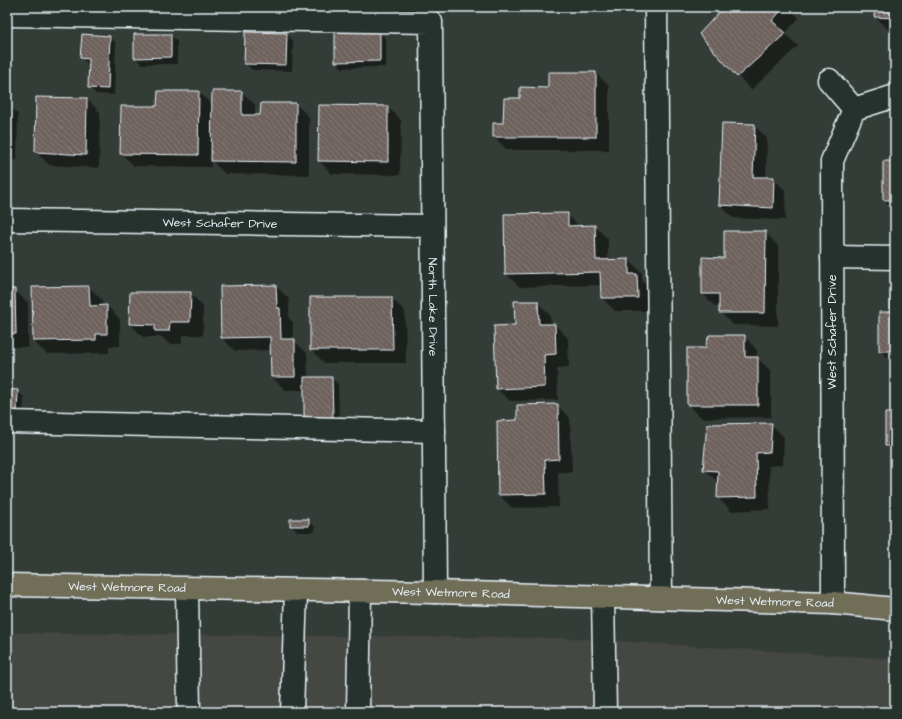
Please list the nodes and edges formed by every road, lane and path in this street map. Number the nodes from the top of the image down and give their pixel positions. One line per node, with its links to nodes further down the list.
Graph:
1 (656, 7): 18 (street)
2 (7, 15): 7 (street, North Lake Drive)
3 (829, 80): 5 (street)
4 (895, 96): 5 (street)
5 (854, 109): 8 (street, West Schafer Drive)
6 (7, 220): 7 (street, West Schafer Drive)
7 (432, 226): 11 (street, North Lake Drive)
8 (832, 257): 9 (street); 19 (street, West Schafer Drive)
9 (895, 258)
10 (7, 422): 11 (street)
11 (434, 431): 16 (street, North Lake Drive)
12 (7, 585): 13 (main road, West Wetmore Road)
13 (187, 589): 14 (main road, West Wetmore Road); 21 (street)
14 (296, 591): 15 (main road, West Wetmore Road); 22 (street)
15 (360, 591): 16 (main road, West Wetmore Road); 23 (street)
16 (435, 592): 17 (main road, West Wetmore Road)
17 (603, 597): 18 (main road, West Wetmore Road); 24 (street)
18 (661, 598): 19 (main road, West Wetmore Road)
19 (833, 603): 20 (main road, West Wetmore Road)
20 (895, 609)
21 (189, 712)
22 (292, 712)
23 (358, 712)
24 (605, 712)

